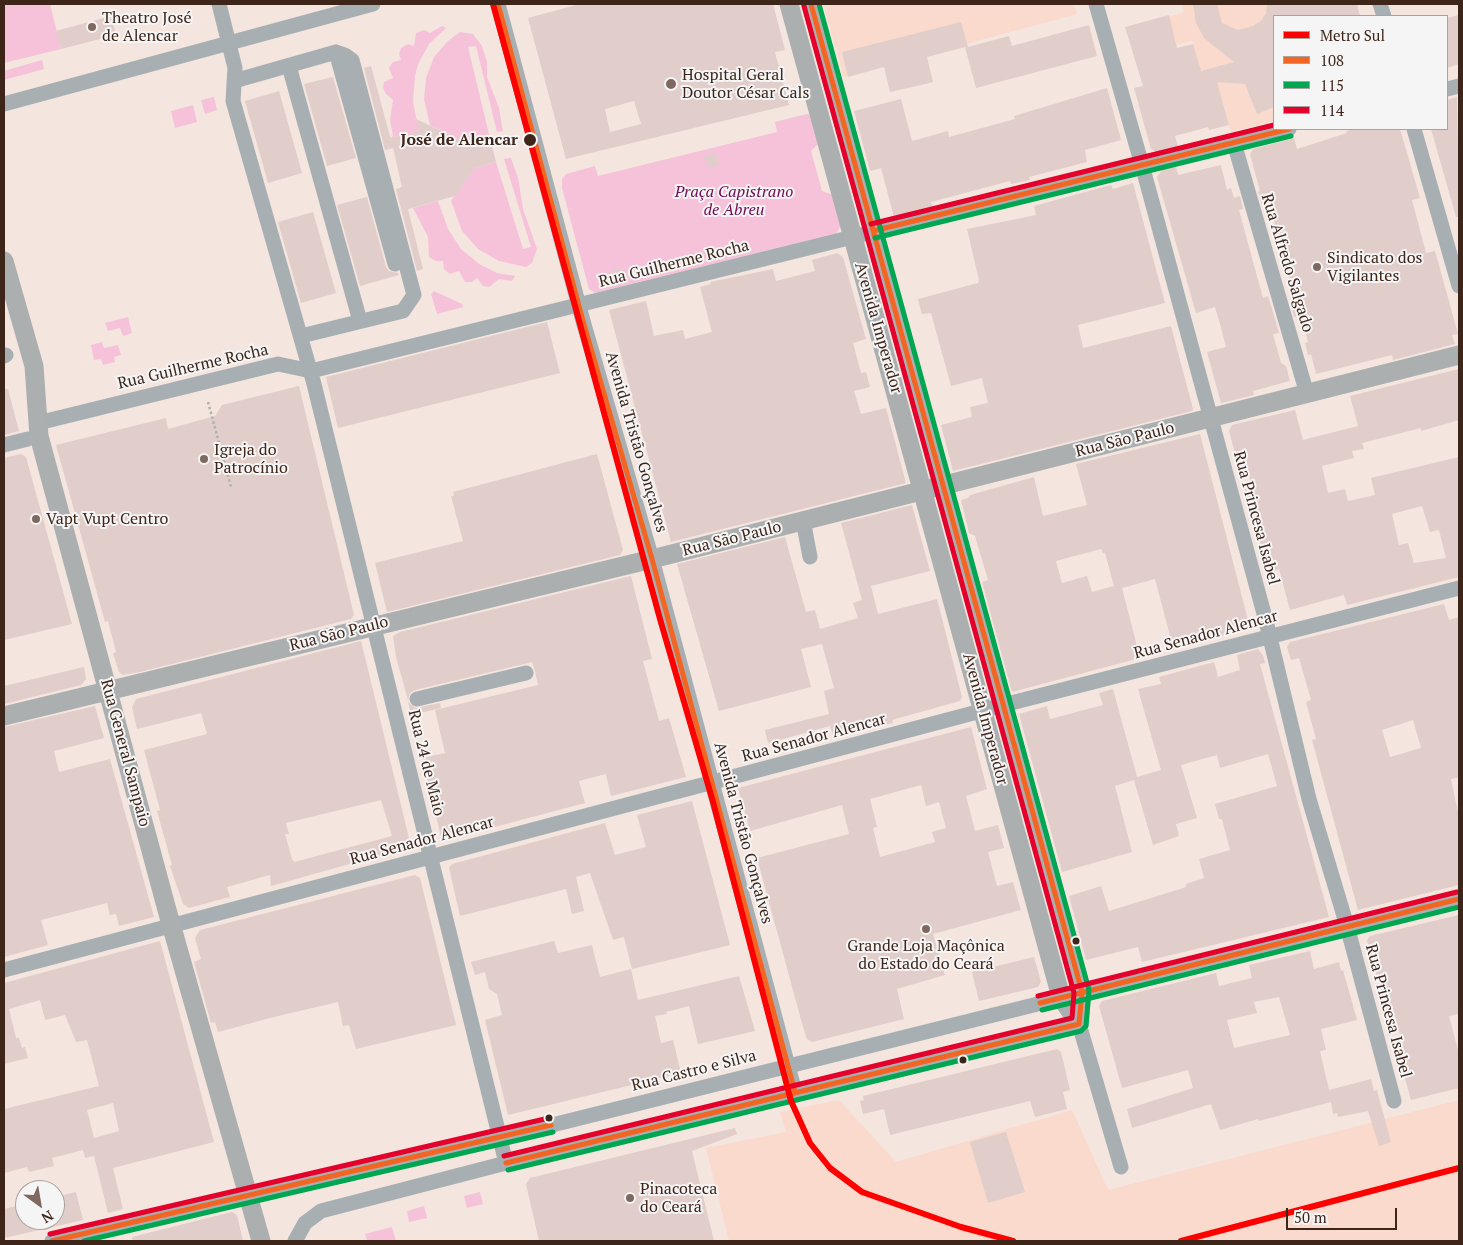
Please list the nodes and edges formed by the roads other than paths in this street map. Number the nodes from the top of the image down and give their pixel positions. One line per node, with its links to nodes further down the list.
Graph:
1 (219, 4): 7 (street)
2 (373, 4): 7 (street)
3 (498, 4): 19 (street, Avenida Tristão Gonçalves)
4 (789, 4): 16 (main road, Avenida Imperador)
5 (811, 4): 15 (main road, Avenida Imperador)
6 (1096, 4): 14 (street, Rua Princesa Isabel)
7 (229, 43): 9 (street, Rua 24 de Maio); 10 (street)
8 (284, 67): 9 (street); 20 (street); 20 (street)
9 (234, 81): 21 (street, Rua 24 de Maio)
10 (4, 104)
11 (1285, 130): 13 (street, Rua Guilherme Rocha)
12 (1414, 130): 18 (street)
13 (1234, 142): 14 (street, Rua Guilherme Rocha); 24 (street, Rua Alfredo Salgado)
14 (1142, 165): 15 (street, Rua Guilherme Rocha); 25 (street, Rua Princesa Isabel)
15 (873, 231): 16 (street, Rua Guilherme Rocha); 28 (main road, Avenida Imperador)
16 (853, 236): 19 (street, Rua Guilherme Rocha); 29 (main road, Avenida Imperador)
17 (4, 261): 26 (main road, Rua General Sampaio)
18 (1459, 286)
19 (578, 306): 23 (street, Rua Guilherme Rocha); 32 (street, Avenida Tristão Gonçalves)
20 (356, 322): 21 (street)
21 (301, 336): 23 (street, Rua 24 de Maio)
22 (1459, 355): 24 (main road, Rua São Paulo)
23 (311, 371): 26 (street, Rua Guilherme Rocha); 34 (street, Rua 24 de Maio)
24 (1307, 394): 25 (main road, Rua São Paulo)
25 (1211, 418): 28 (main road, Rua São Paulo); 35 (street, Rua Princesa Isabel)
26 (33, 431): 27 (street, Rua Guilherme Rocha); 37 (main road, Rua General Sampaio)
27 (4, 445)
28 (942, 486): 29 (main road, Rua São Paulo); 39 (main road, Avenida Imperador)
29 (924, 491): 30 (main road, Rua São Paulo); 40 (main road, Avenida Imperador)
30 (803, 520): 31 (street); 32 (main road, Rua São Paulo)
31 (810, 557)
32 (652, 559): 34 (main road, Rua São Paulo); 42 (street, Avenida Tristão Gonçalves)
33 (1459, 588): 35 (street, Rua Senador Alencar)
34 (374, 626): 37 (main road, Rua São Paulo); 38 (street, Rua 24 de Maio)
35 (1270, 636): 39 (street, Rua Senador Alencar); 46 (street, Rua Princesa Isabel)
36 (526, 673): 38 (street)
37 (108, 691): 41 (main road, Rua São Paulo); 45 (main road, Rua General Sampaio)
38 (406, 701): 43 (street, Rua 24 de Maio)
39 (1002, 706): 40 (street, Rua Senador Alencar); 48 (main road, Avenida Imperador)
40 (983, 711): 42 (street, Rua Senador Alencar); 49 (main road, Avenida Imperador)
41 (4, 716)
42 (712, 783): 43 (street, Rua Senador Alencar); 51 (street, Avenida Tristão Gonçalves)
43 (431, 857): 45 (street, Rua Senador Alencar); 54 (street, Rua 24 de Maio)
44 (1459, 900): 46 (street, Rua Castro e Silva)
45 (171, 925): 47 (street, Rua Senador Alencar); 57 (main road, Rua General Sampaio)
46 (1347, 926): 48 (street, Rua Castro e Silva); 53 (street, Rua Princesa Isabel)
47 (4, 970)
48 (1082, 992): 49 (street, Rua Castro e Silva); 50 (main road, Avenida Imperador)
49 (1061, 998): 50 (main road, Avenida Imperador); 51 (street, Rua Castro e Silva)
50 (1080, 1024): 52 (street); 56 (street, Avenida Imperador)
51 (788, 1065): 52 (street, Avenida Tristão Gonçalves); 54 (street, Rua Castro e Silva)
52 (795, 1092): 55 (street)
53 (1394, 1101)
54 (500, 1138): 55 (street, Rua 24 de Maio); 57 (street, Rua Castro e Silva)
55 (506, 1163): 60 (street)
56 (1121, 1167)
57 (248, 1194): 58 (street, Rua Castro e Silva); 59 (main road, Rua General Sampaio)
58 (52, 1241)
59 (261, 1241)
60 (295, 1241)

